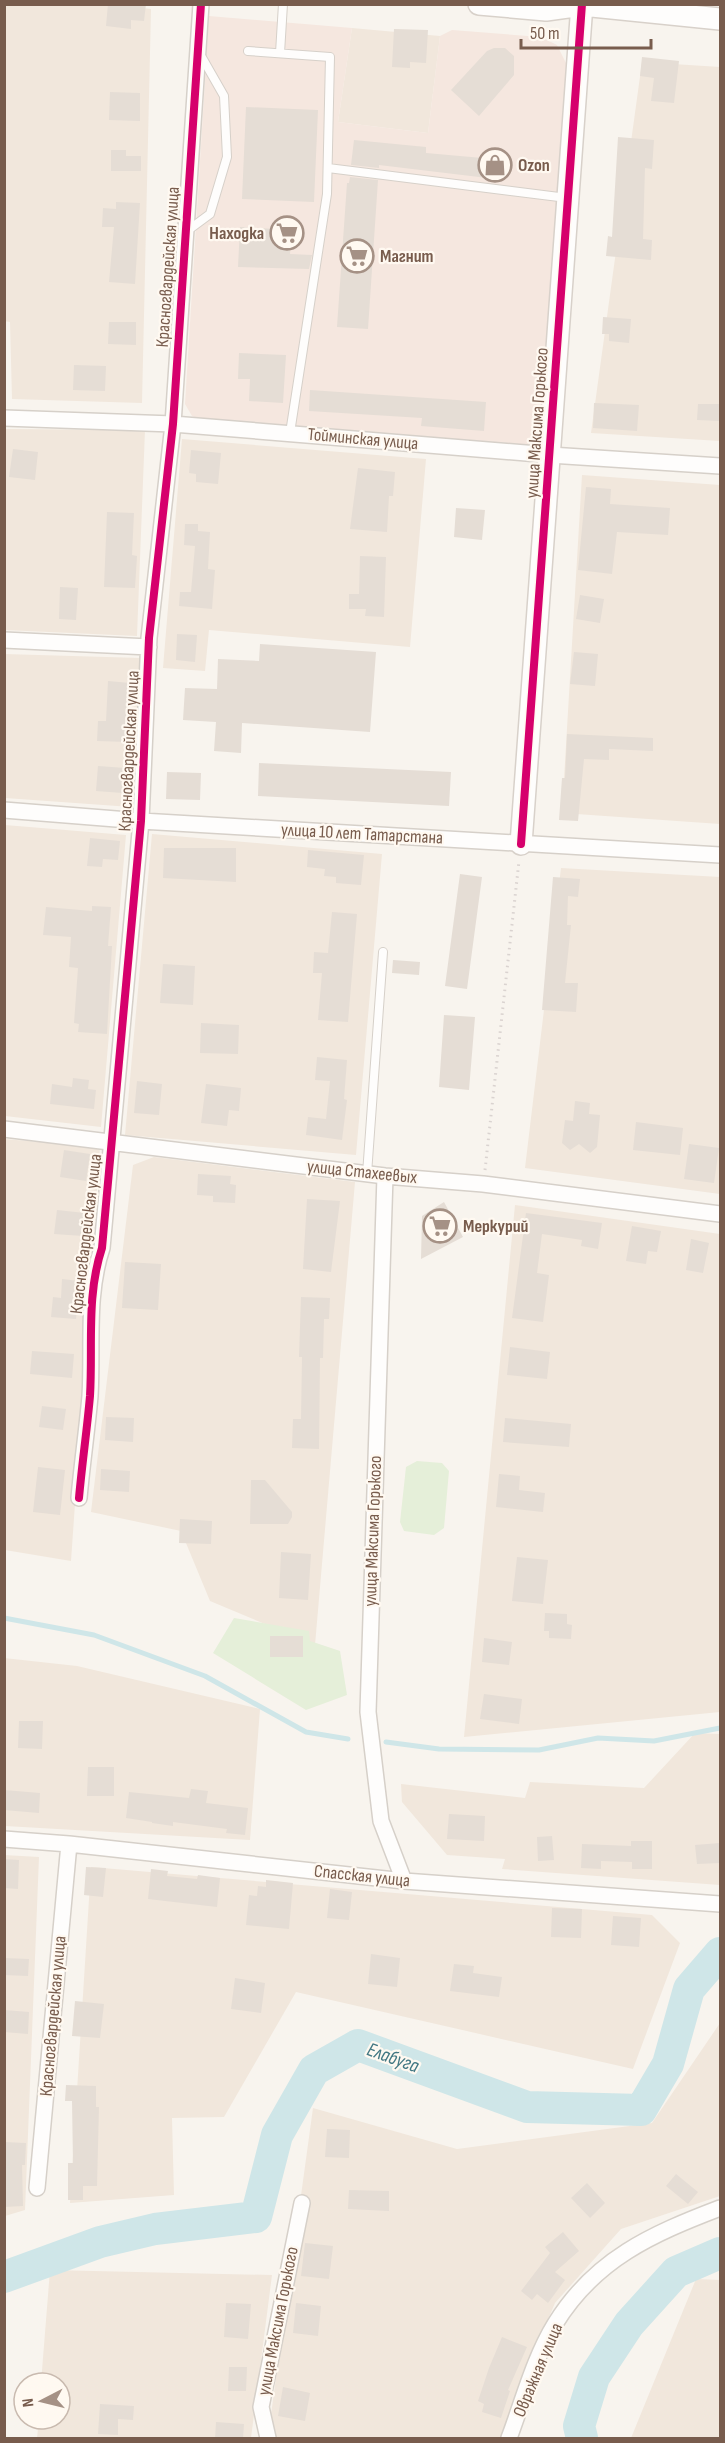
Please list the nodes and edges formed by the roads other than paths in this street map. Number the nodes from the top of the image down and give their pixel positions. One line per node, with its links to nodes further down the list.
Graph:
1 (201, 4): 6 (street, Красногвардейская улица)
2 (283, 4): 8 (lane)
3 (479, 4): 4 (street)
4 (582, 5): 5 (street); 10 (street, улица Максима Горького)
5 (720, 19)
6 (198, 51): 11 (street, Красногвардейская улица); 11 (lane)
7 (248, 51): 8 (lane)
8 (280, 53): 9 (lane)
9 (328, 168): 10 (lane); 14 (lane)
10 (568, 198): 15 (street, улица Максима Горького)
11 (186, 232): 13 (street, Красногвардейская улица)
12 (4, 418): 13 (street, Тойминская улица)
13 (173, 424): 14 (street, Тойминская улица); 18 (street, Красногвардейская улица)
14 (290, 433): 15 (street, Тойминская улица)
15 (550, 454): 16 (street, Тойминская улица); 21 (street, улица Максима Горького)
16 (720, 466)
17 (4, 639): 18 (street)
18 (149, 646): 20 (street, Красногвардейская улица)
19 (4, 810): 20 (street, улица 10 лет Татарстана)
20 (141, 821): 21 (street, улица 10 лет Татарстана); 25 (street, Красногвардейская улица)
21 (521, 844): 22 (street, улица 10 лет Татарстана)
22 (720, 855)
23 (383, 952): 26 (lane)
24 (4, 1129): 25 (street, улица Стахеевых)
25 (112, 1142): 26 (street, улица Стахеевых); 29 (street, Красногвардейская улица)
26 (367, 1174): 27 (street, улица Стахеевых)
27 (385, 1176): 28 (street, улица Стахеевых); 32 (street, улица Максима Горького)
28 (720, 1214)
29 (79, 1498)
30 (4, 1839): 31 (street, Спасская улица)
31 (69, 1844): 32 (street, Спасская улица); 34 (street, Красногвардейская улица)
32 (404, 1881): 33 (street, Спасская улица)
33 (720, 1904)
34 (37, 2188)
35 (302, 2203): 37 (street, улица Максима Горького)
36 (720, 2208): 38 (street, Овражная улица)
37 (268, 2439)
38 (509, 2439)

